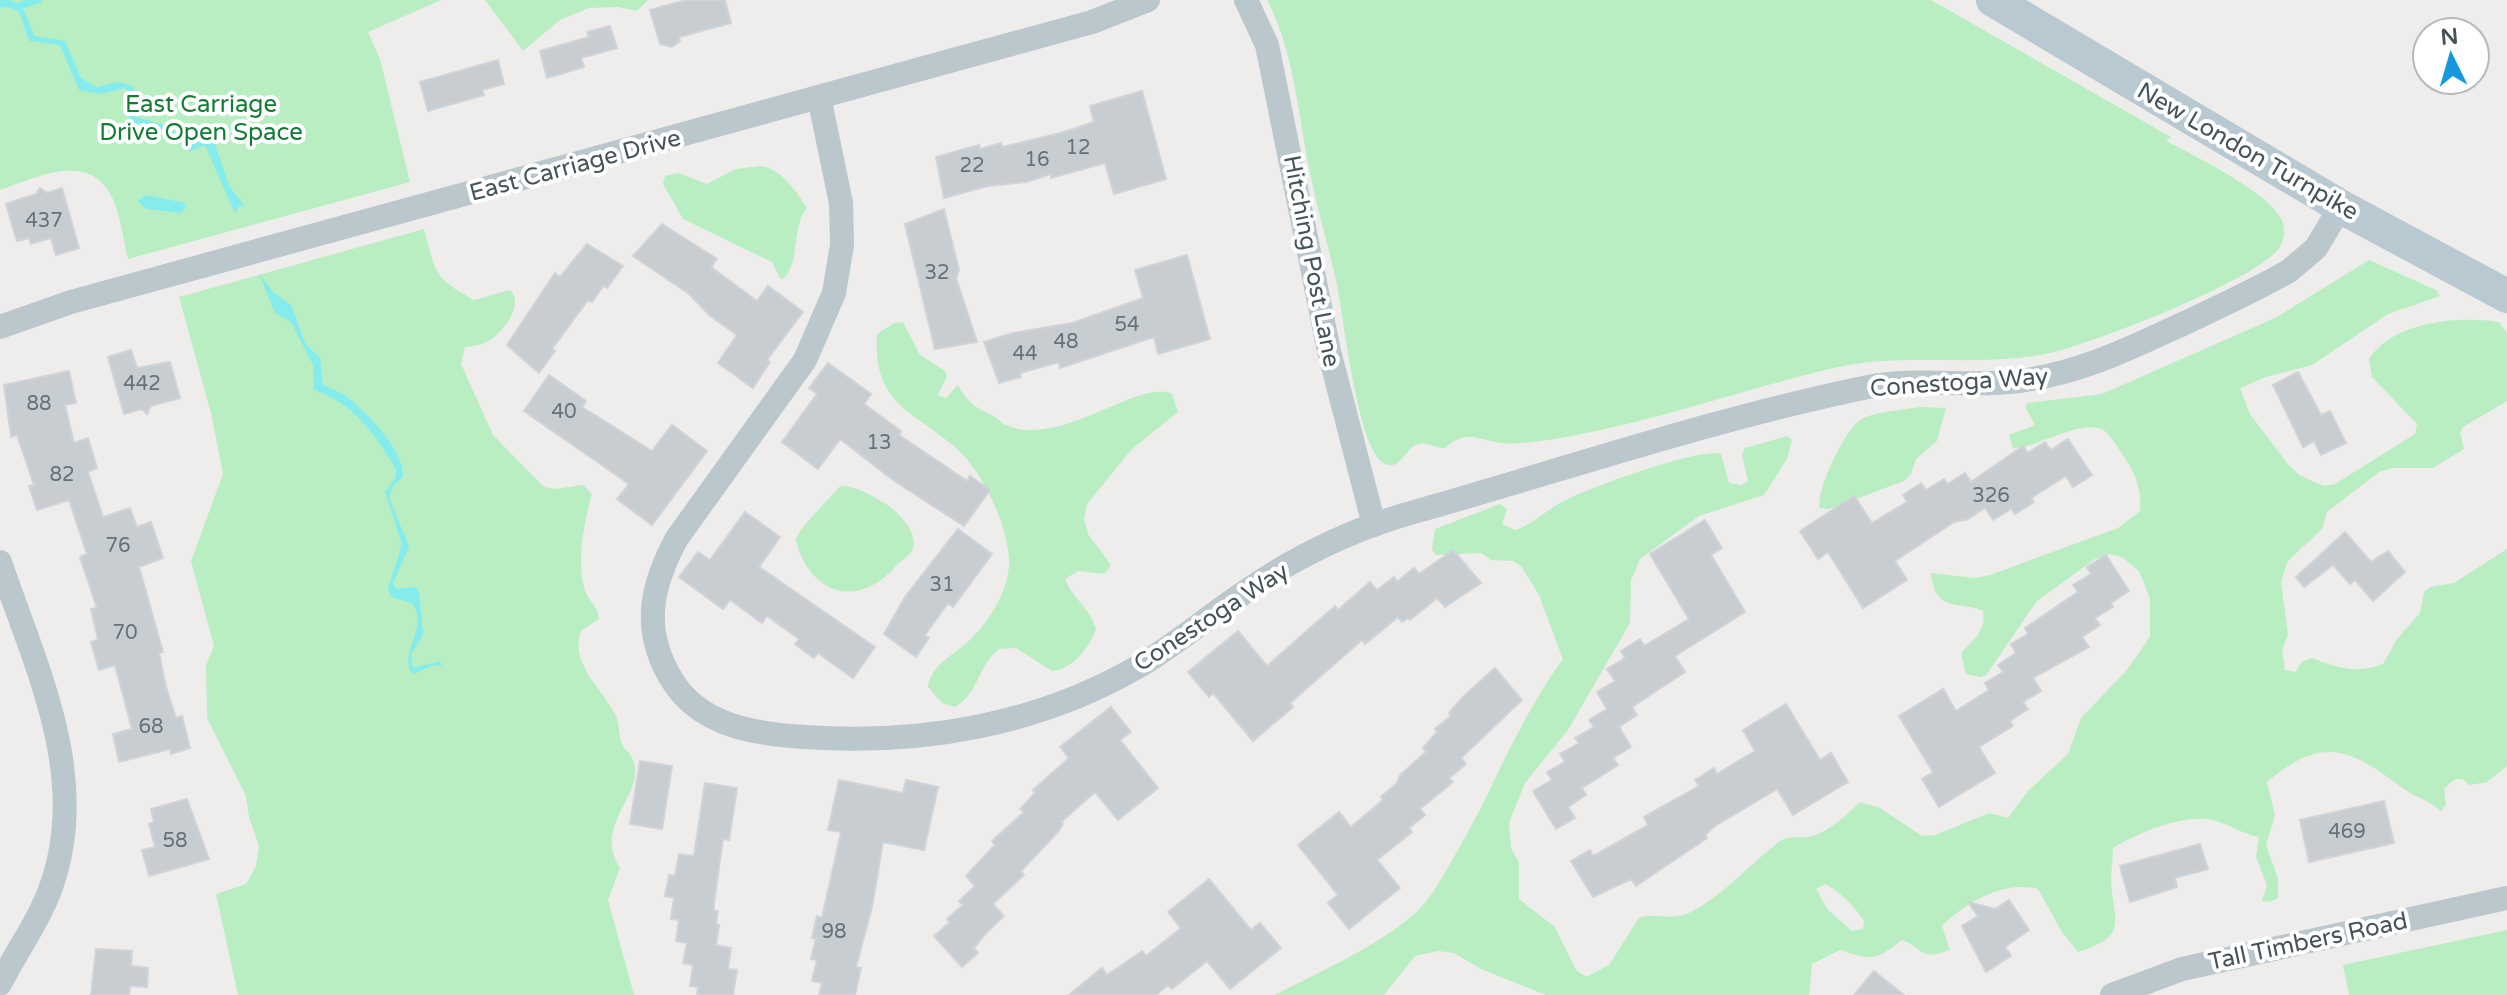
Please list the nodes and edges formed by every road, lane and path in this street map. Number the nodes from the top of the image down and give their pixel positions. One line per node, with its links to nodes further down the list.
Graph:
1 (1148, 0): 4 (street, East Carriage Drive)
2 (1246, 0): 8 (street, Hitching Post Lane)
3 (1993, 0): 5 (street, New London Turnpike)
4 (819, 97): 7 (street, East Carriage Drive); 8 (street, Conestoga Way)
5 (2341, 206): 6 (street, New London Turnpike); 8 (street, Conestoga Way)
6 (2507, 296)
7 (0, 327)
8 (1374, 525)
9 (0, 562): 10 (street)
10 (4, 588): 12 (street)
11 (2507, 898): 13 (street, Tall Timbers Road)
12 (0, 984)
13 (2112, 995)

